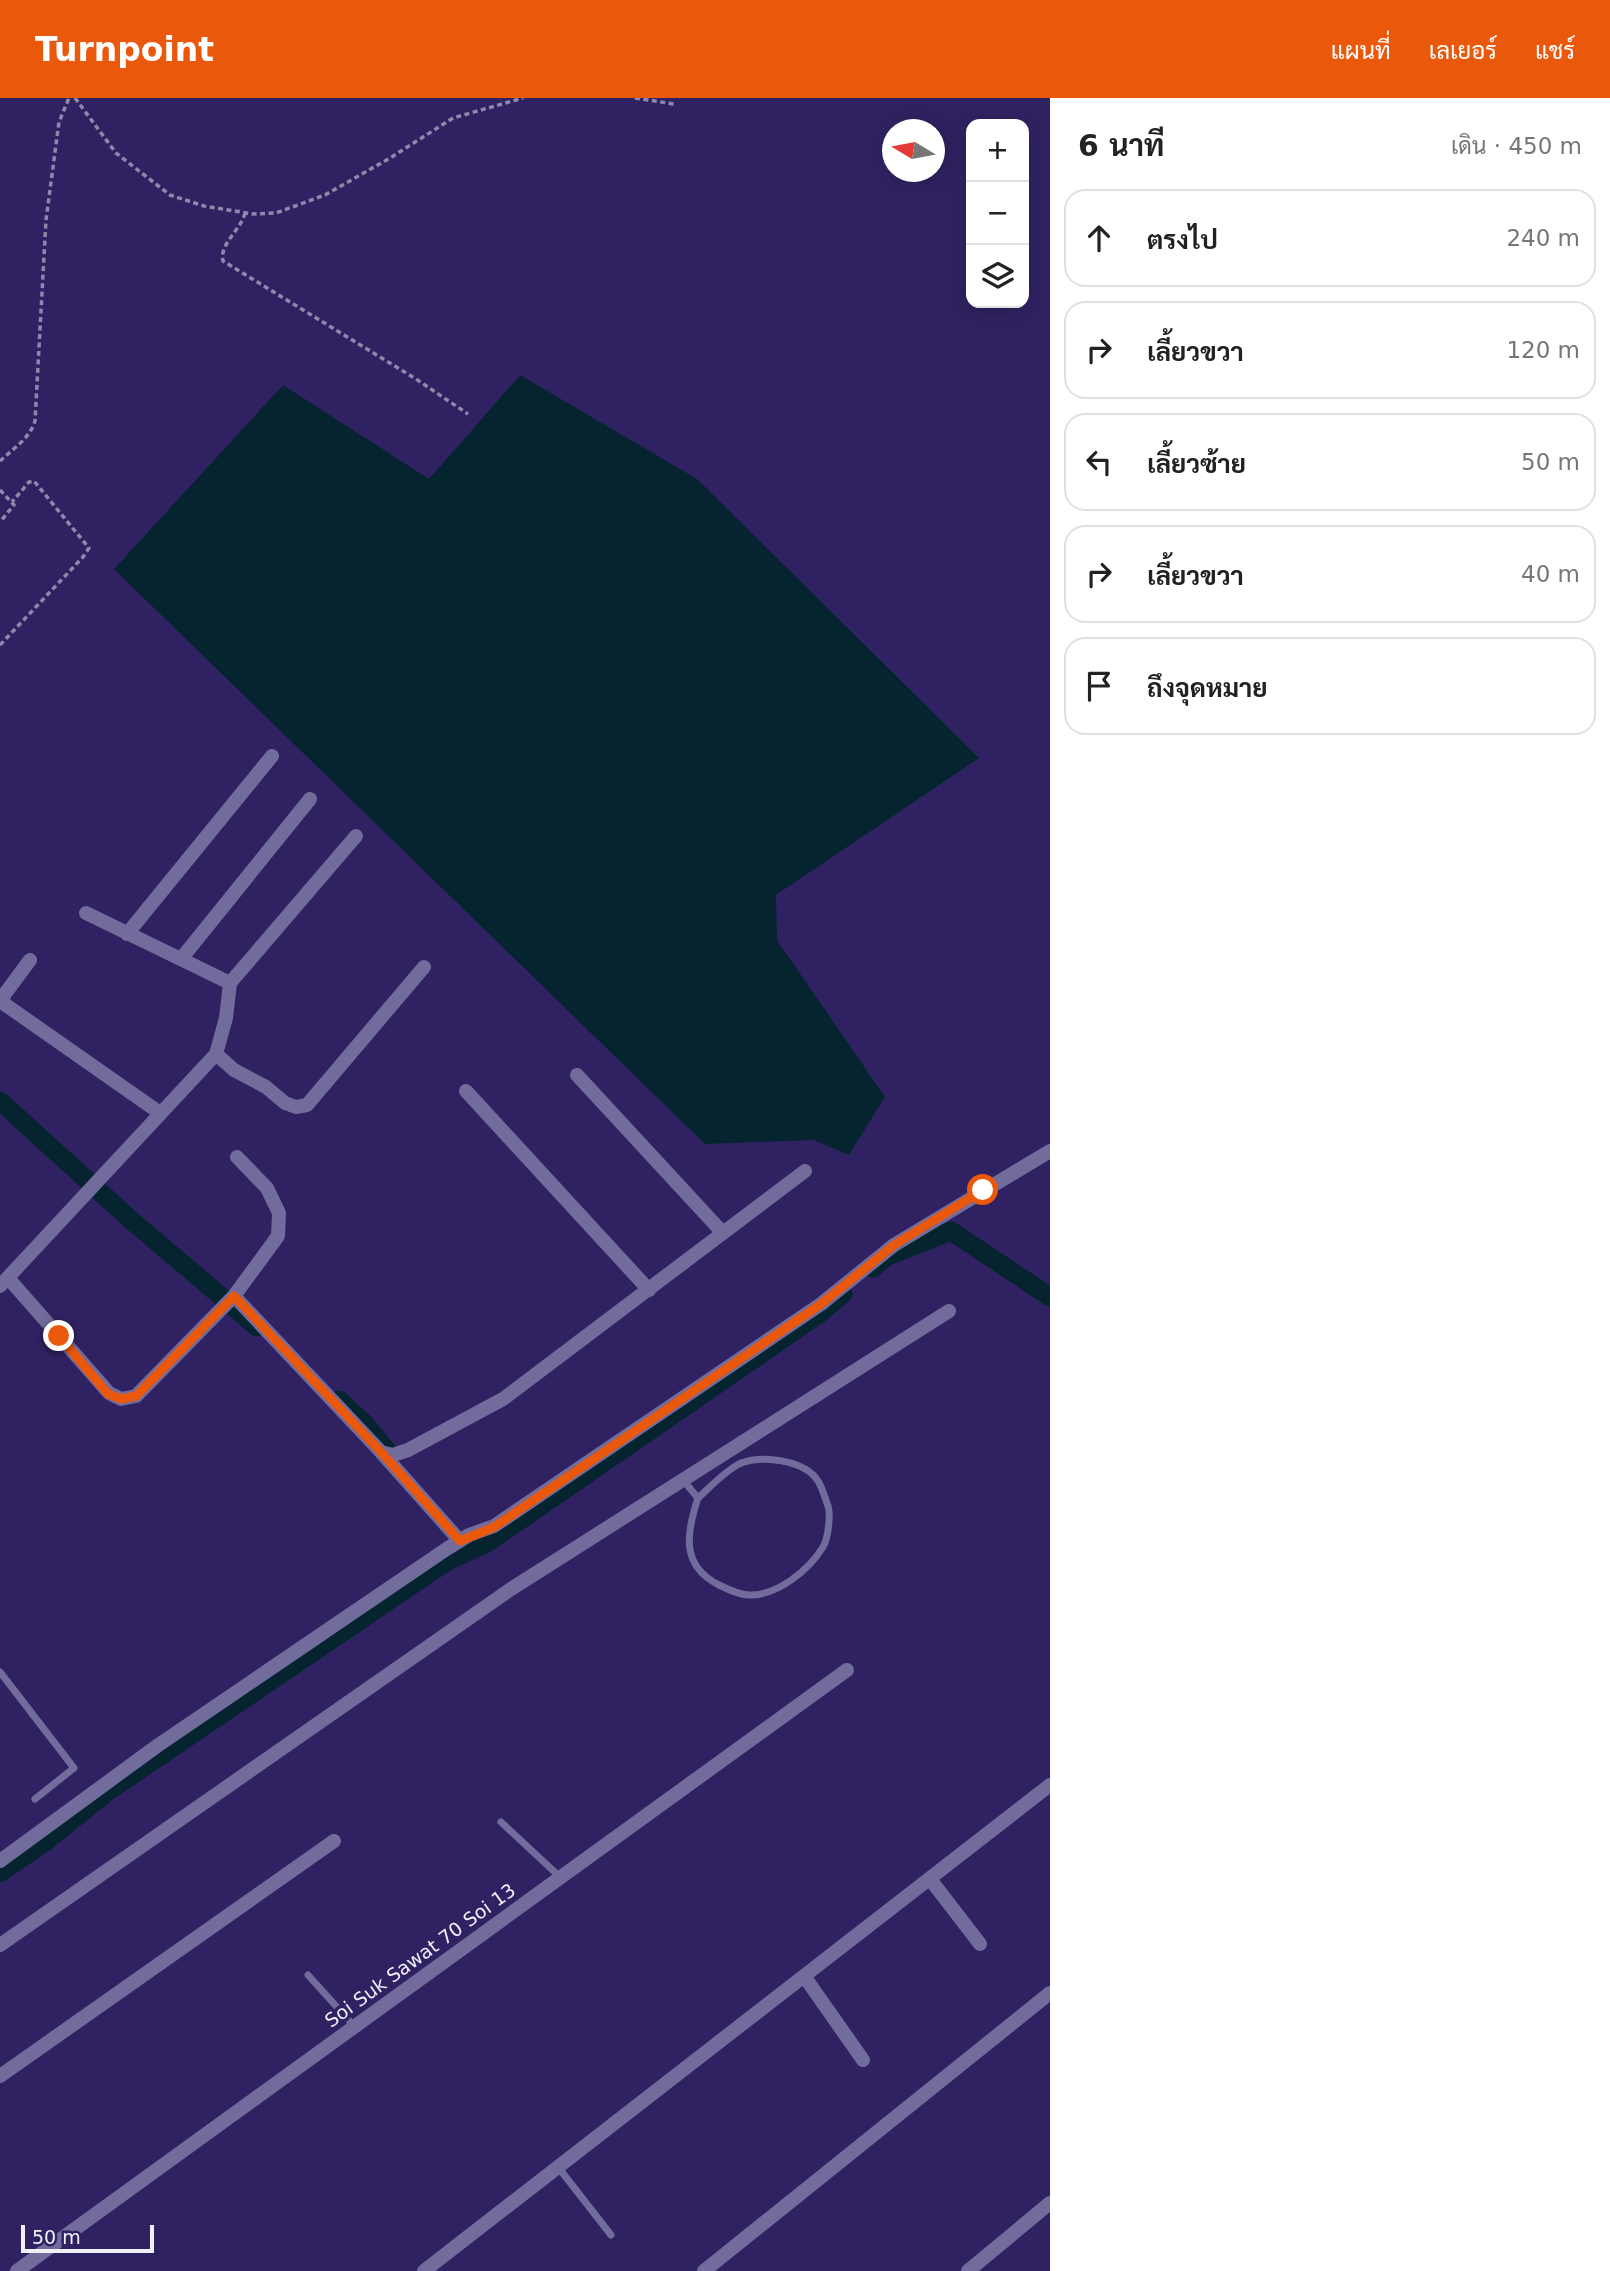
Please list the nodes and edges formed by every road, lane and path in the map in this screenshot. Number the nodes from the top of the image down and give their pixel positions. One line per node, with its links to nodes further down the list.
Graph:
1 (69, 98): 8 (path)
2 (75, 98): 6 (path)
3 (523, 98): 6 (path)
4 (635, 98): 5 (path)
5 (674, 104)
6 (245, 213): 7 (path)
7 (468, 414)
8 (0, 461)
9 (0, 490): 10 (path)
10 (12, 502): 11 (path); 12 (path)
11 (0, 522)
12 (0, 645)
13 (272, 756): 17 (street)
14 (310, 799): 18 (street)
15 (356, 836): 21 (street)
16 (86, 913): 17 (street)
17 (127, 934): 18 (street)
18 (181, 959): 21 (street)
19 (30, 960): 25 (street)
20 (424, 967): 22 (street)
21 (230, 983): 22 (street)
22 (216, 1055): 25 (street)
23 (577, 1074): 29 (street)
24 (466, 1091): 31 (street)
25 (160, 1114): 30 (street)
26 (1050, 1151): 37 (street)
27 (237, 1157): 32 (street)
28 (805, 1171): 29 (street)
29 (723, 1234): 31 (street)
30 (4, 1283): 32 (street)
31 (649, 1290): 34 (street)
32 (234, 1296): 34 (street)
33 (949, 1311): 35 (street)
34 (381, 1452): 37 (street)
35 (683, 1480): 36 (lane); 47 (street)
36 (698, 1498): 36 (lane)
37 (460, 1541): 44 (street)
38 (847, 1670): 45 (street, Soi Suk Sawat 70 Soi 13)
39 (0, 1672): 41 (lane)
40 (1050, 1785): 46 (street)
41 (35, 1798)
42 (501, 1822): 45 (lane)
43 (334, 1841): 54 (street)
44 (0, 1861)
45 (560, 1877): 52 (street, Soi Suk Sawat 70 Soi 13)
46 (930, 1879): 48 (street); 50 (street)
47 (0, 1944)
48 (980, 1944)
49 (308, 1975): 52 (lane)
50 (804, 1976): 53 (street); 55 (street)
51 (1050, 1993): 60 (street)
52 (354, 2027): 58 (street, Soi Suk Sawat 70 Soi 13)
53 (863, 2060)
54 (0, 2076)
55 (558, 2167): 57 (lane); 59 (street)
56 (1050, 2203): 61 (street)
57 (611, 2235)
58 (17, 2271)
59 (424, 2271)
60 (704, 2271)
61 (968, 2271)

